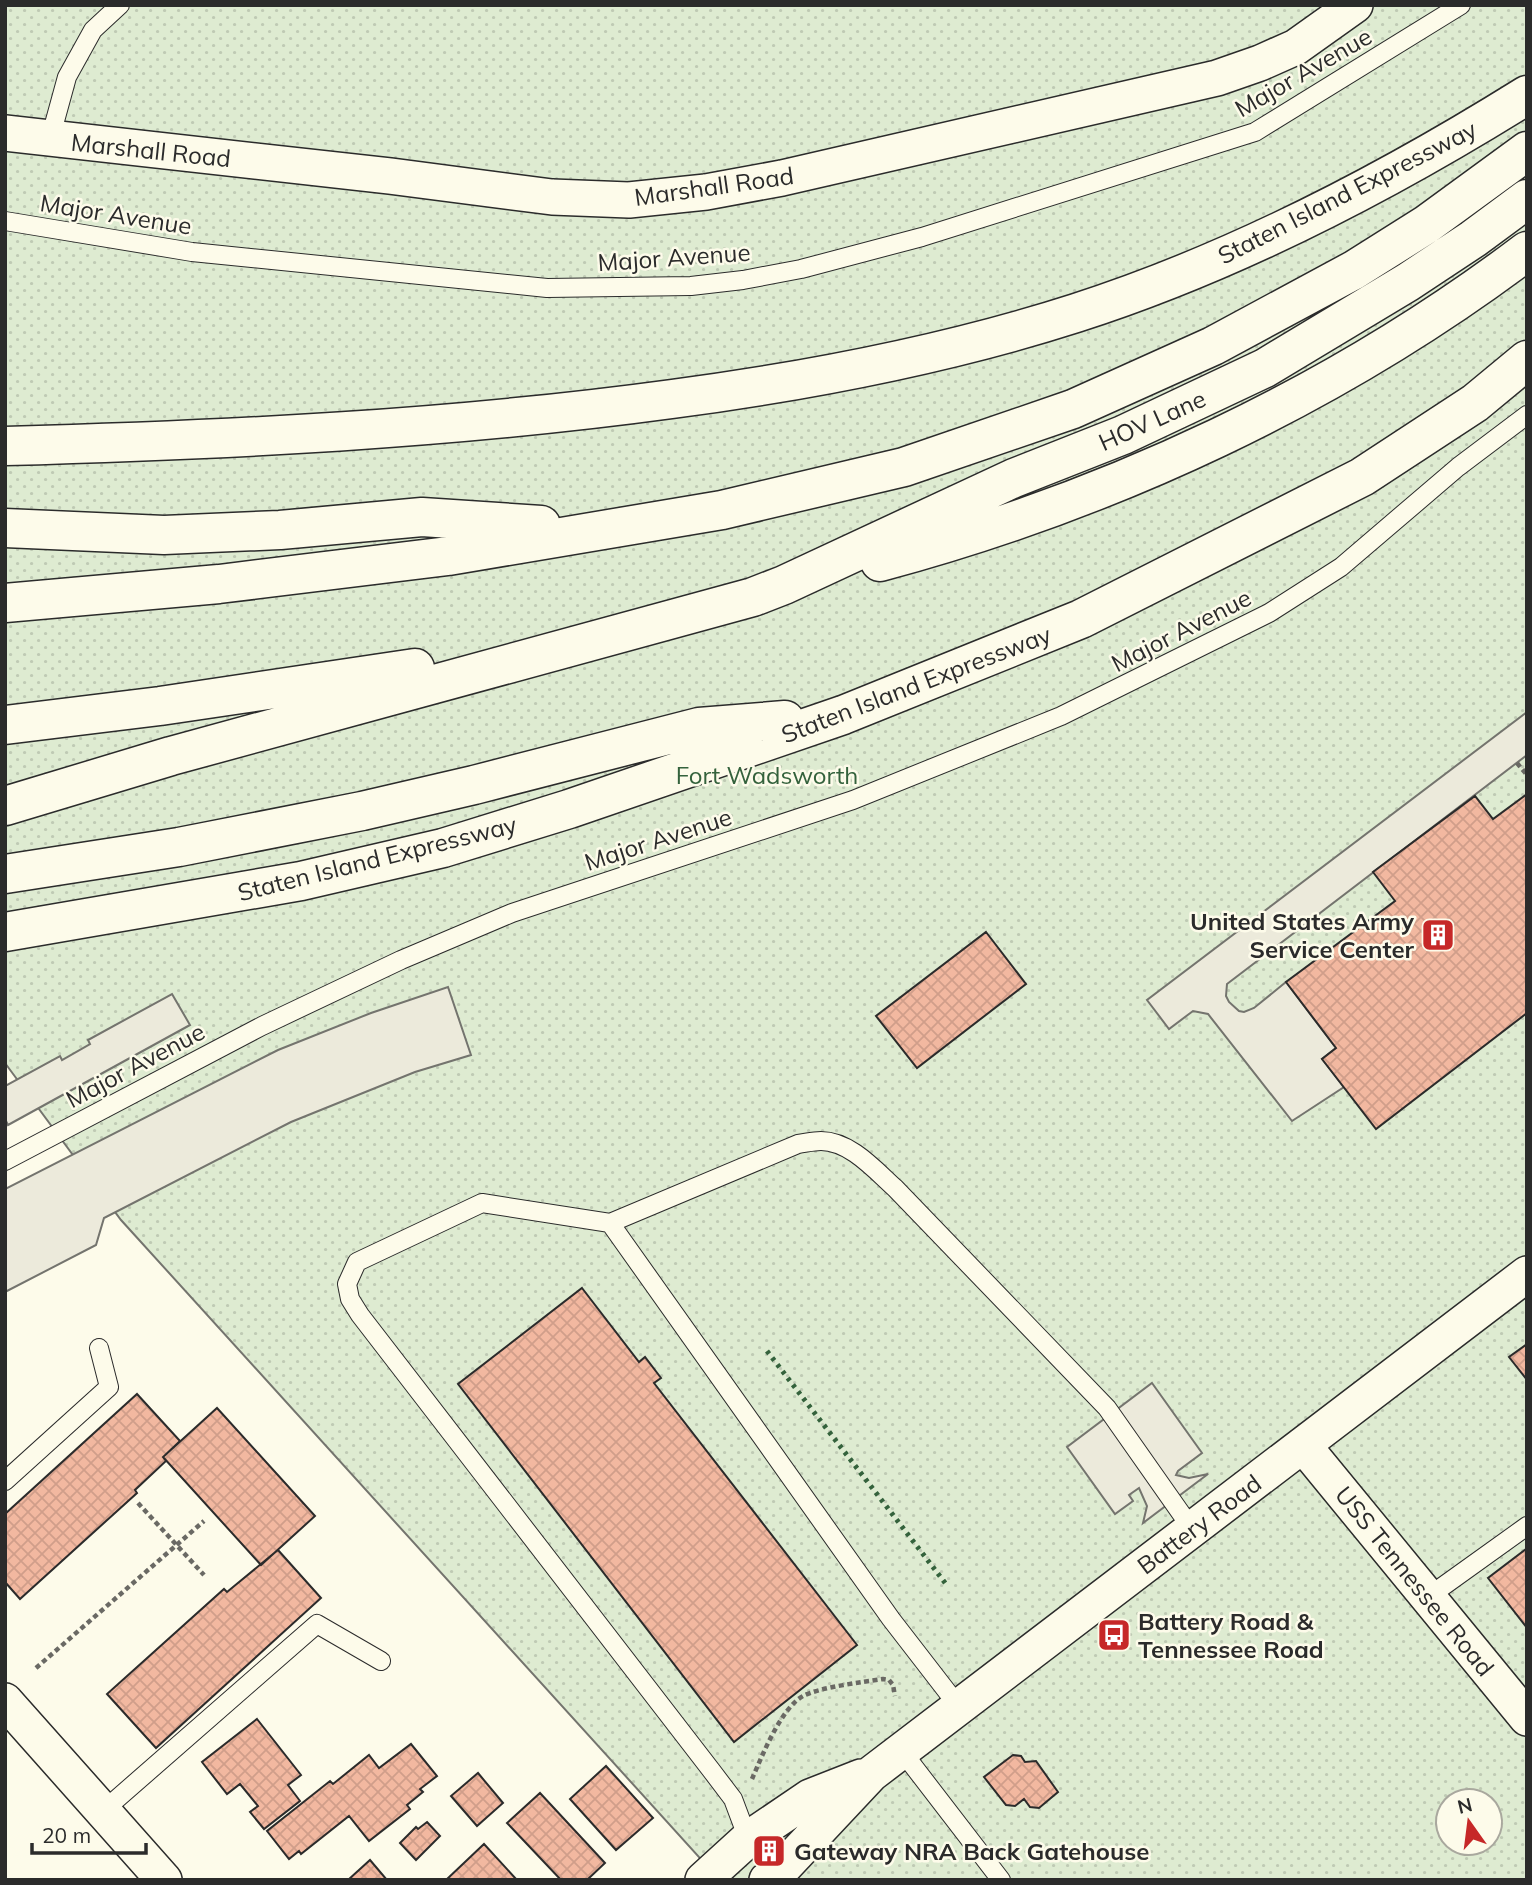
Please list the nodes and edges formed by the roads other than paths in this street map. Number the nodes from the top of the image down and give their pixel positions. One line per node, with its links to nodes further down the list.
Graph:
1 (120, 5): 6 (lane)
2 (1354, 5): 6 (street, Marshall Road)
3 (1461, 5): 9 (lane, Major Avenue)
4 (1527, 95): 13 (highway, Staten Island Expressway)
5 (5, 133): 6 (street, Marshall Road)
6 (50, 139)
7 (1527, 151): 15 (highway)
8 (1527, 199): 14 (highway, HOV Lane)
9 (5, 221)
10 (1527, 251): 18 (highway)
11 (1527, 360): 20 (highway, Staten Island Expressway)
12 (1527, 415): 25 (lane, Major Avenue)
13 (5, 446)
14 (1037, 468): 15 (highway); 18 (highway)
15 (722, 510): 17 (highway)
16 (5, 528): 17 (highway)
17 (602, 530): 19 (highway)
18 (753, 597): 21 (highway); 22 (highway)
19 (5, 603)
20 (843, 715): 23 (highway); 24 (highway, Staten Island Expressway)
21 (5, 725)
22 (5, 806)
23 (5, 874)
24 (5, 932)
25 (5, 1161)
26 (610, 1223): 32 (lane); 36 (lane); 41 (lane)
27 (1527, 1274): 29 (street, Battery Road)
28 (99, 1348): 30 (lane)
29 (1303, 1445): 32 (street, Battery Road); 33 (street, USS Tennessee Road)
30 (5, 1482)
31 (1527, 1527): 33 (lane)
32 (1192, 1529): 36 (street, Battery Road)
33 (1428, 1597): 37 (street, USS Tennessee Road)
34 (381, 1661): 40 (lane)
35 (5, 1701): 40 (street)
36 (958, 1707): 38 (street, Battery Road)
37 (1527, 1718)
38 (901, 1749): 39 (street, Battery Road); 45 (lane)
39 (871, 1773): 41 (street, Battery Road); 42 (street, Battery Road)
40 (103, 1811): 43 (street)
41 (748, 1839): 44 (street, Battery Road)
42 (773, 1876)
43 (164, 1880)
44 (703, 1880)
45 (1001, 1880)

